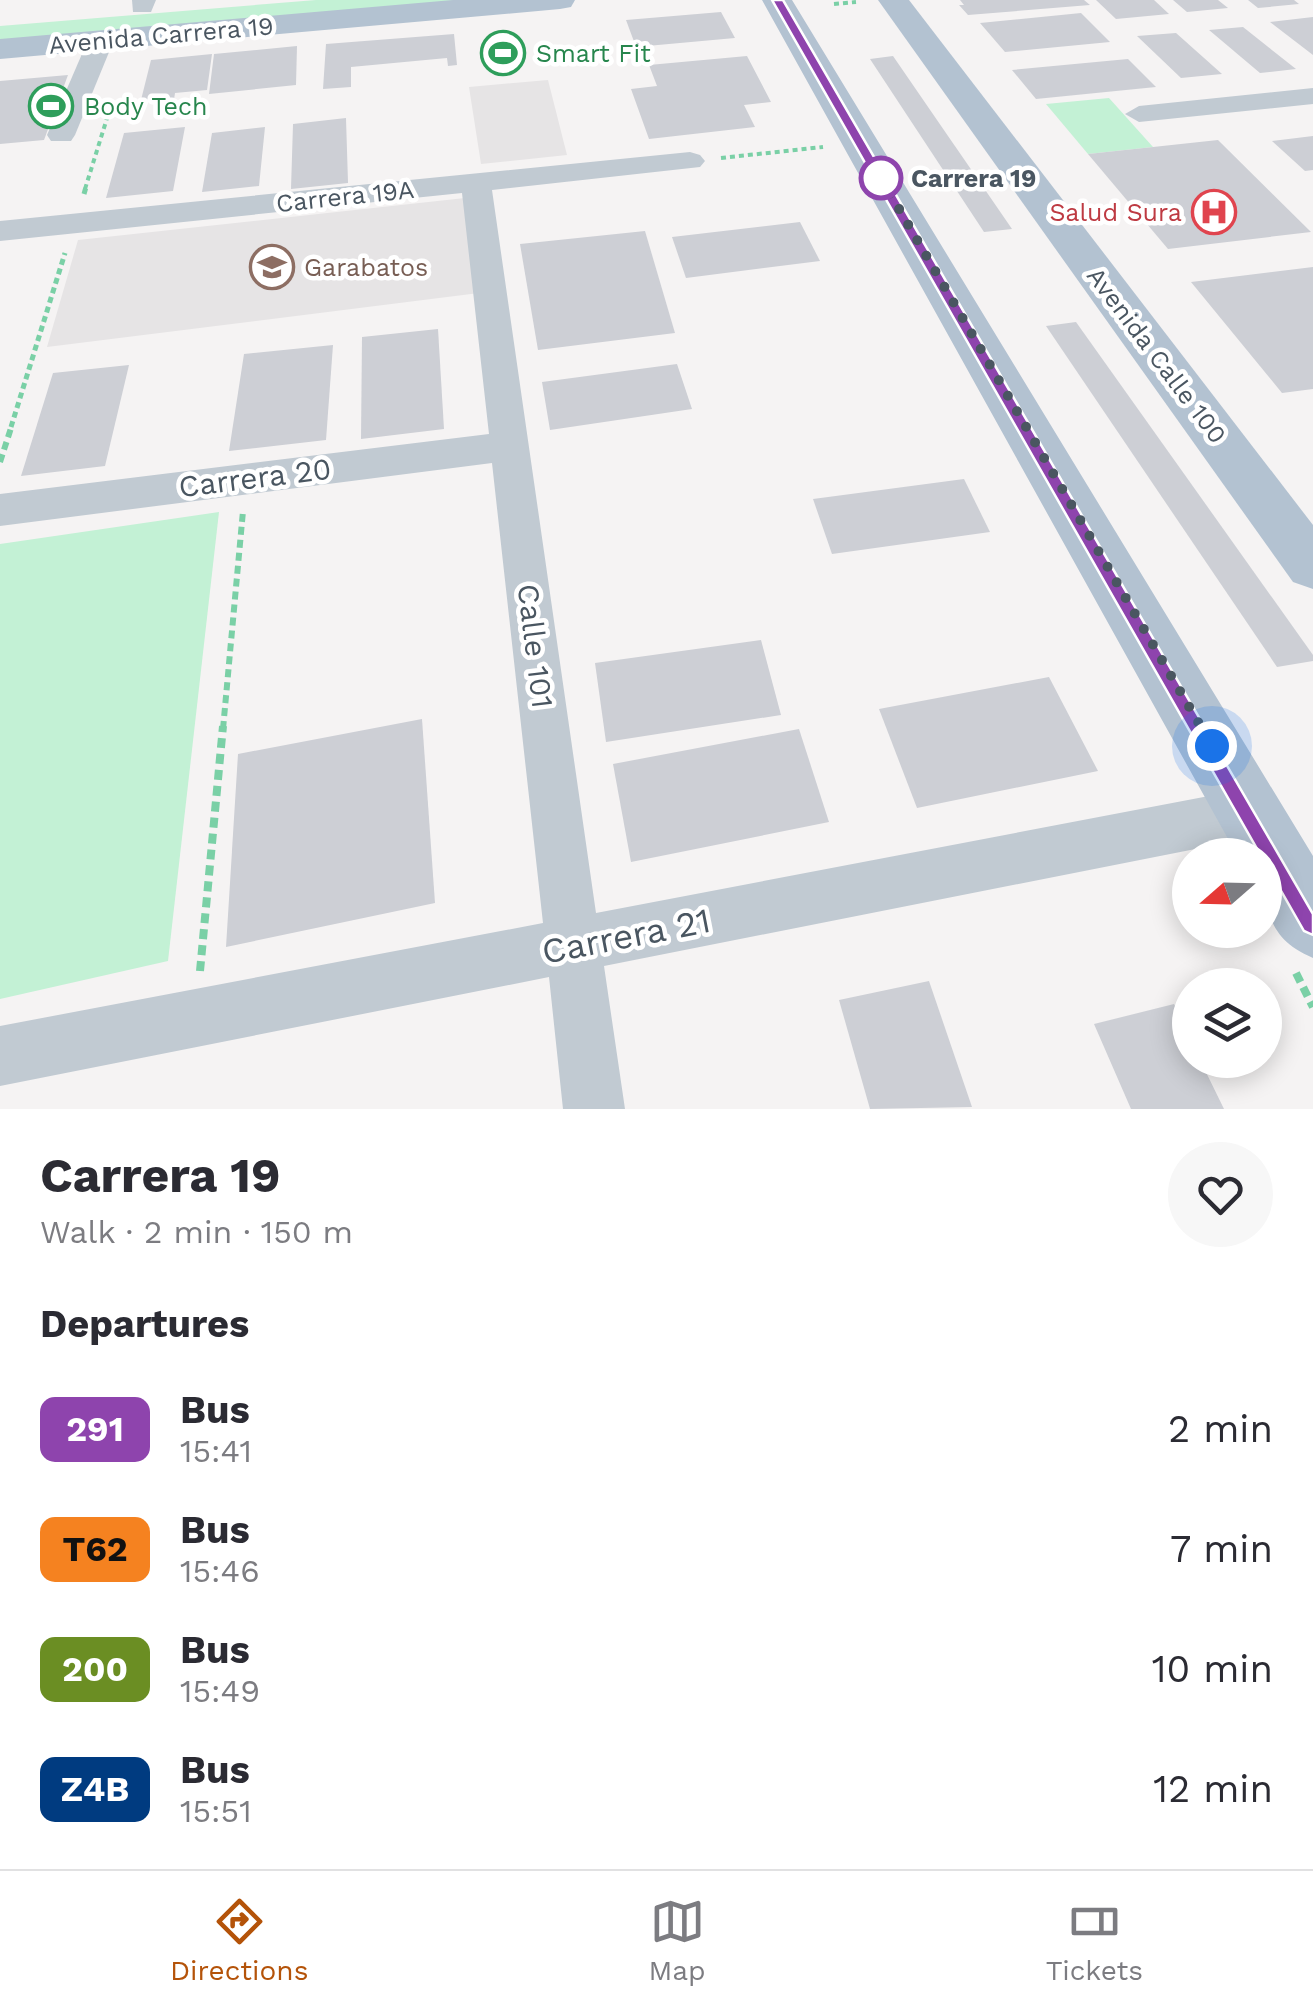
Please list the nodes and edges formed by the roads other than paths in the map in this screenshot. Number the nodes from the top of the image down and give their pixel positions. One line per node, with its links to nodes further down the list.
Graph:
1 (232, 0): 5 (main road, Avenida Carrera 19)
2 (560, 0): 7 (main road, Avenida Carrera 19)
3 (778, 0): 20 (main road)
4 (874, 1): 16 (main road, Avenida Calle 100)
5 (143, 4): 6 (main road, Avenida Carrera 19)
6 (0, 19)
7 (101, 40): 8 (main road, Avenida Carrera 19); 11 (street)
8 (0, 49)
9 (1313, 96): 10 (street)
10 (1139, 114)
11 (61, 134)
12 (690, 161): 13 (street, Carrera 19A)
13 (476, 183): 14 (street, Carrera 19A); 15 (street, Calle 101)
14 (0, 231)
15 (510, 446): 17 (street, Carrera 20); 22 (street, Calle 101)
16 (1264, 500): 18 (street); 19 (main road, Avenida Calle 100)
17 (0, 510)
18 (1313, 521)
19 (1313, 566)
20 (1251, 813): 21 (main road); 22 (street, Carrera 21)
21 (1313, 922)
22 (574, 946): 23 (street, Carrera 21); 24 (street, Calle 101)
23 (0, 1056)
24 (594, 1109)

